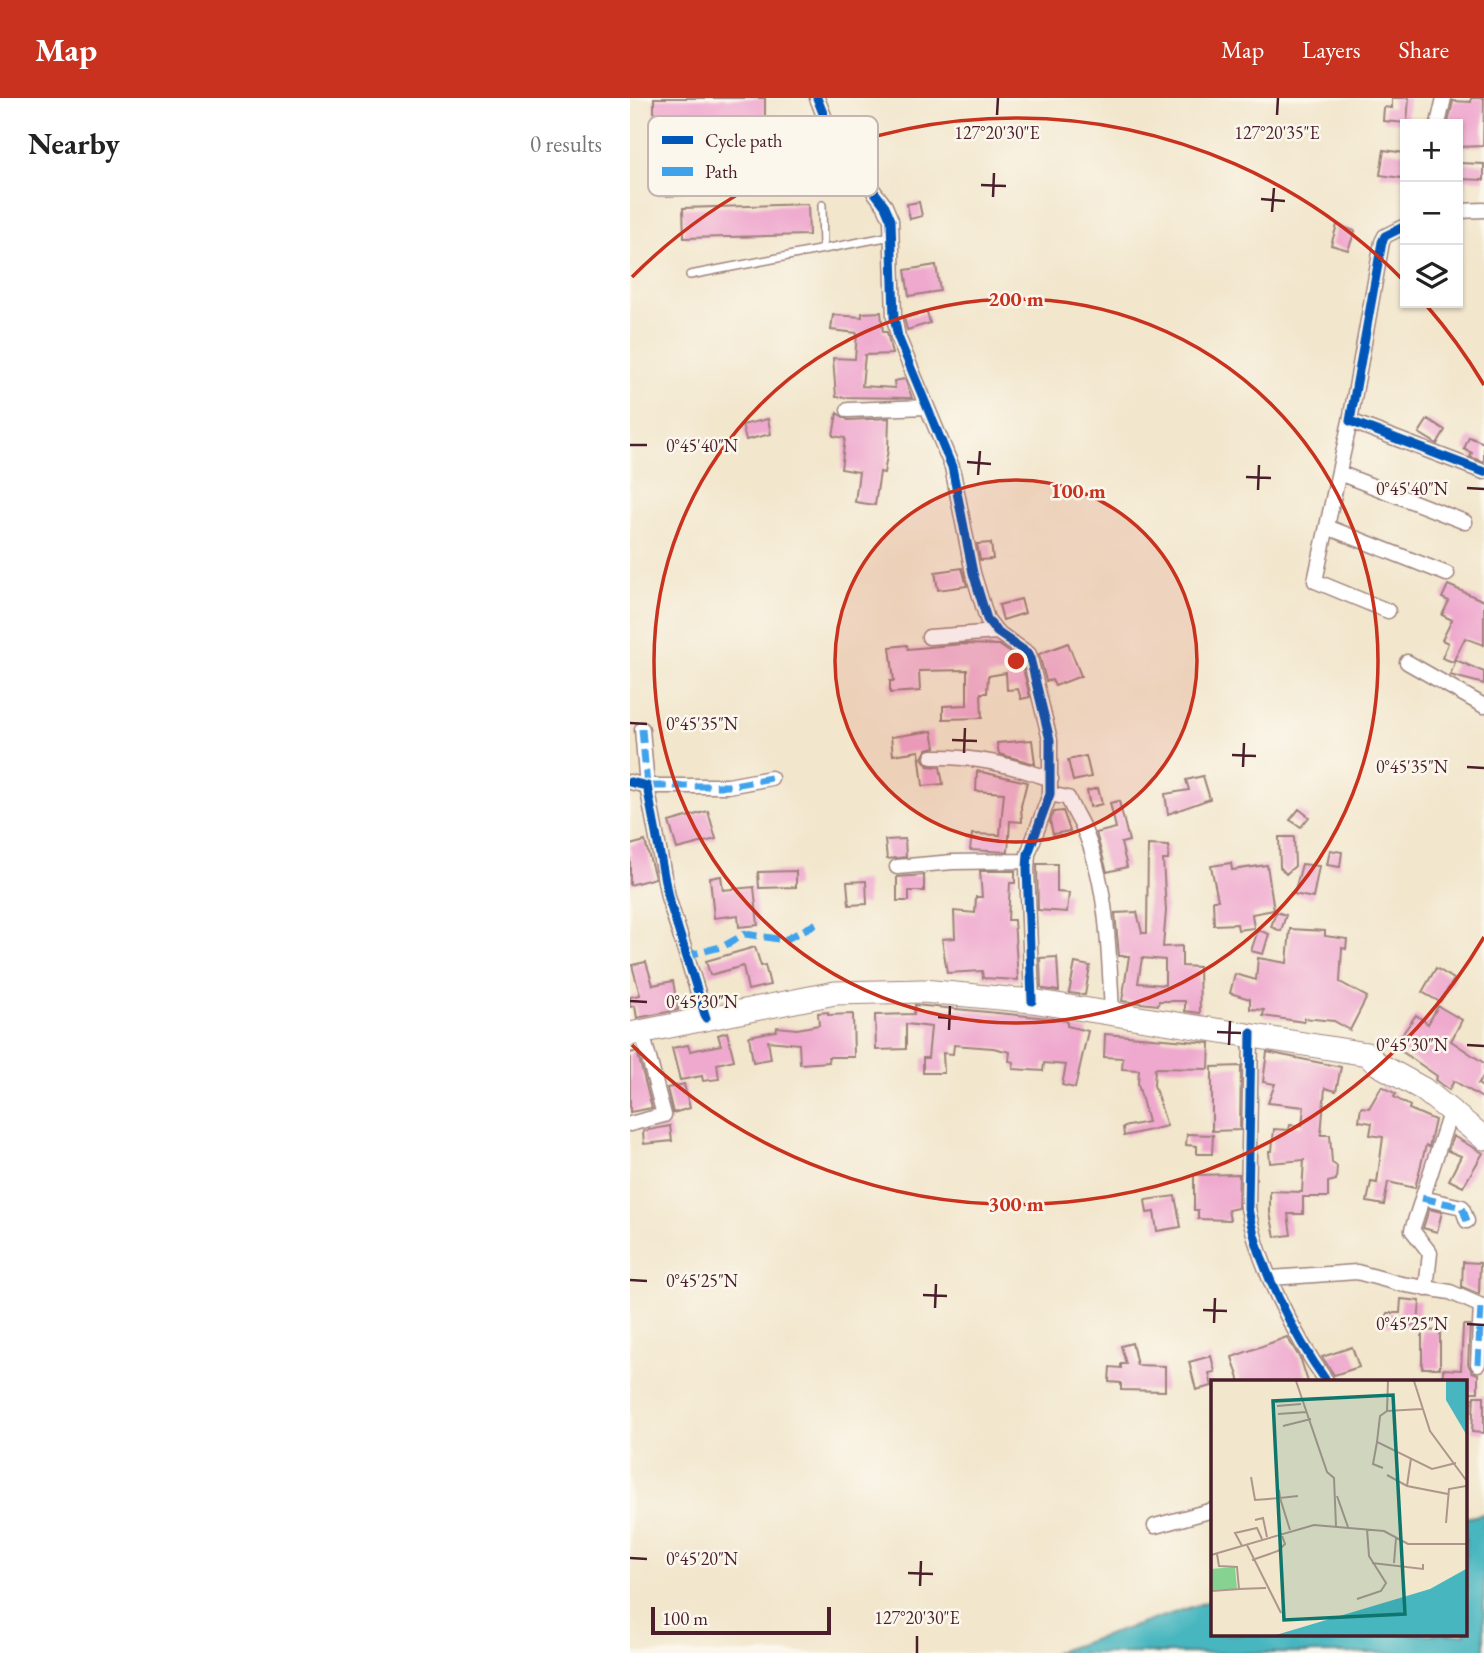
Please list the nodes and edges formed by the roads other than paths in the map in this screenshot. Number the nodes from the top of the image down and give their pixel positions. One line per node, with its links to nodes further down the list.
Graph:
1 (817, 98): 3 (street)
2 (1444, 98): 4 (street)
3 (824, 116)
4 (1438, 119)
5 (877, 196): 10 (street)
6 (822, 205): 11 (lane)
7 (1484, 210): 8 (street)
8 (1463, 211)
9 (1400, 228): 15 (street)
10 (892, 236): 11 (lane); 13 (street)
11 (823, 249): 12 (lane)
12 (690, 275)
13 (927, 407): 14 (street); 22 (street)
14 (848, 410)
15 (1350, 421): 16 (street); 17 (street)
16 (1484, 472)
17 (1339, 473): 18 (street); 19 (street)
18 (1465, 522)
19 (1327, 527): 20 (street); 21 (street)
20 (1447, 574)
21 (1388, 611)
22 (997, 632): 23 (street); 31 (street)
23 (929, 637)
24 (1407, 662): 25 (street)
25 (1484, 706)
26 (642, 729): 30 (street)
27 (932, 757): 31 (street)
28 (771, 778): 30 (street)
29 (630, 782): 30 (street)
30 (647, 786): 36 (street)
31 (1050, 786): 32 (street); 35 (street)
32 (1027, 862): 33 (street); 34 (street)
33 (897, 867)
34 (1032, 1002): 35 (highway); 36 (highway)
35 (1112, 1013): 38 (highway)
36 (706, 1018): 37 (highway)
37 (636, 1033): 40 (street)
38 (1251, 1033): 39 (highway); 44 (street)
39 (1451, 1110): 41 (highway); 42 (street)
40 (630, 1124)
41 (1484, 1138)
42 (1422, 1198): 43 (street); 45 (street)
43 (1467, 1221)
44 (1271, 1278): 45 (street); 48 (street)
45 (1426, 1289): 46 (street)
46 (1483, 1306): 47 (street)
47 (1478, 1364)
48 (1326, 1380)
49 (1211, 1511): 50 (street)
50 (1155, 1526)

